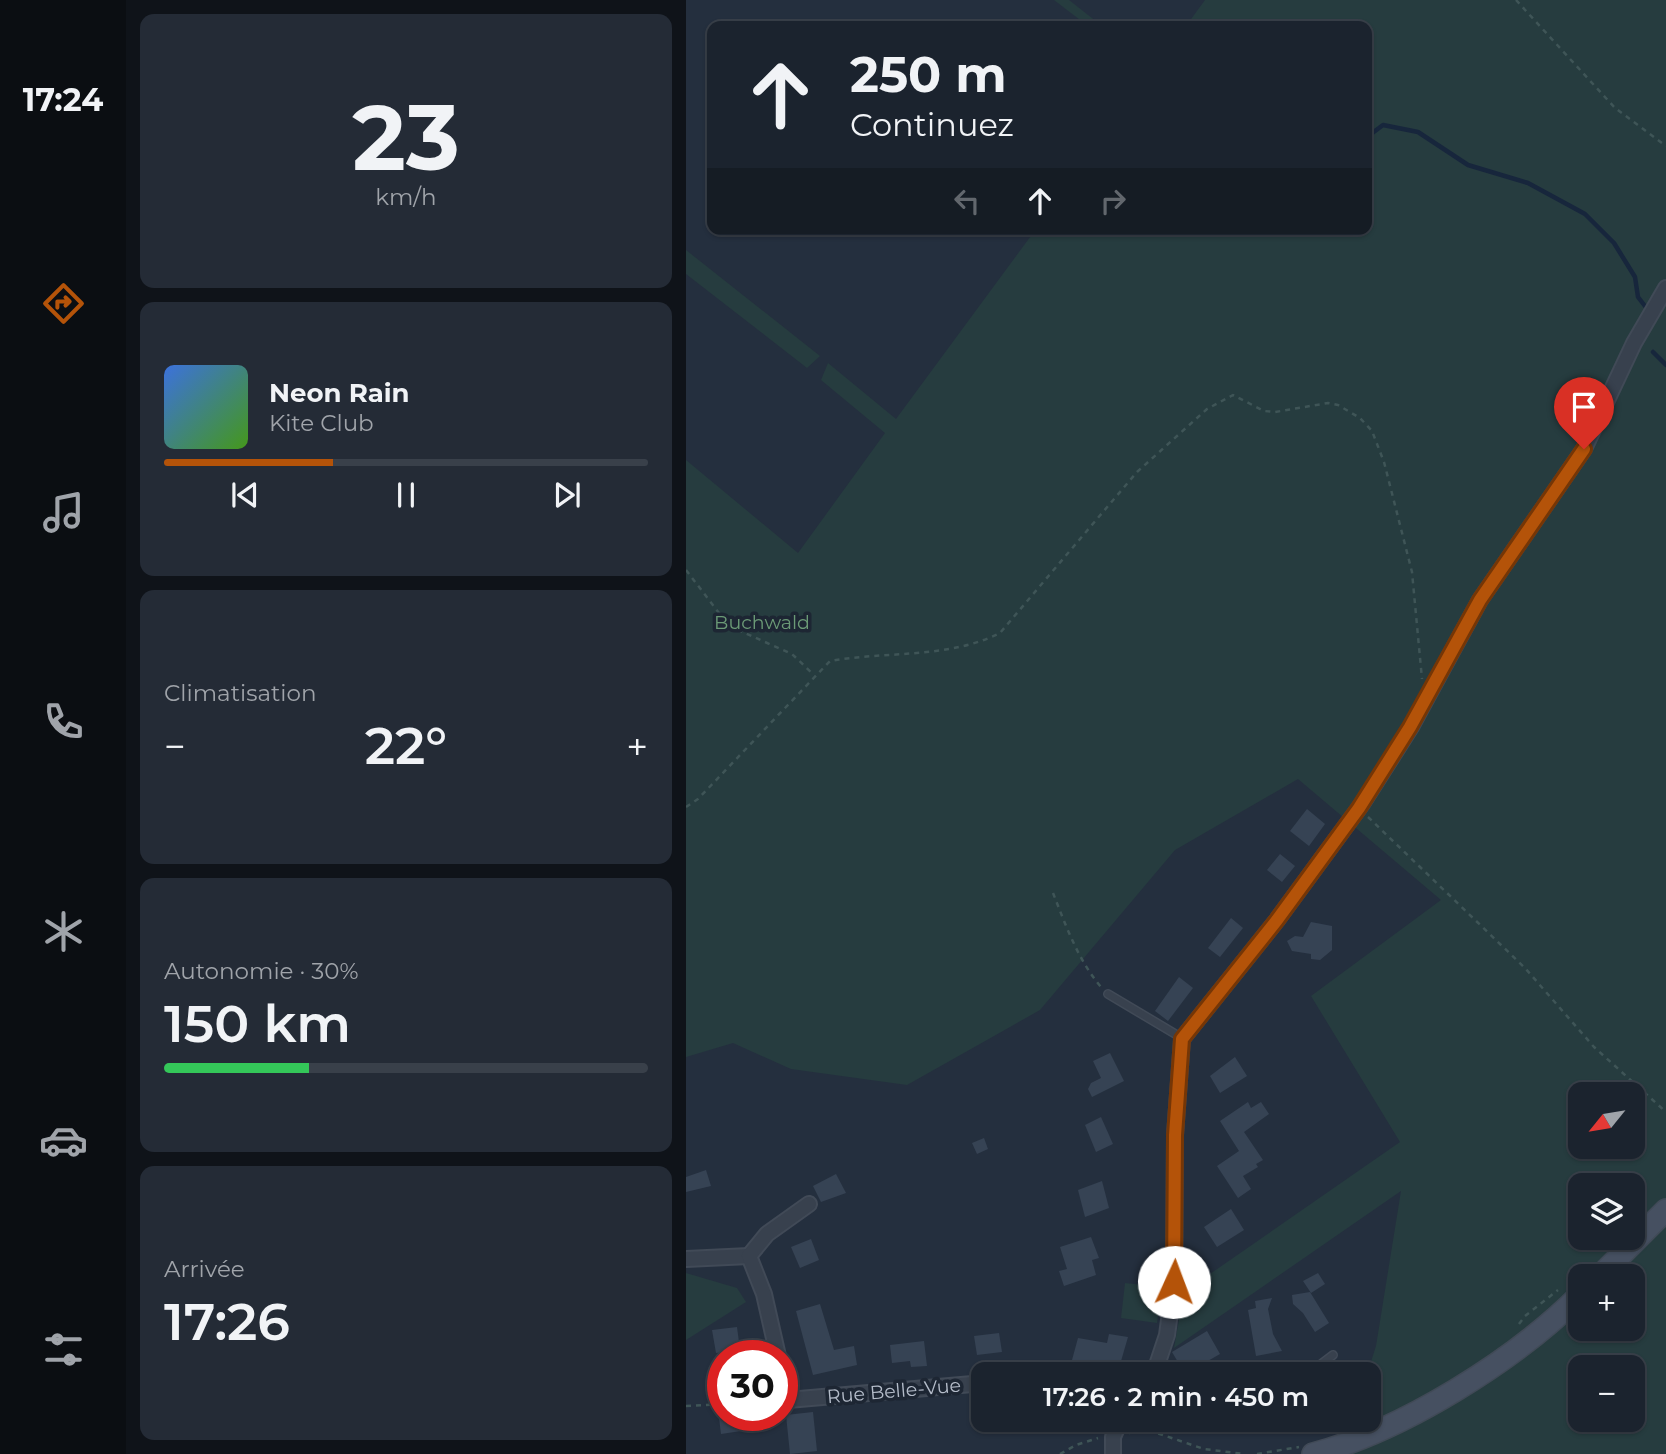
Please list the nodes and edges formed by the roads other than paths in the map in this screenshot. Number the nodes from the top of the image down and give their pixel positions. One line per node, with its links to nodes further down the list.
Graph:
1 (1666, 288): 3 (street)
2 (1108, 994): 3 (lane)
3 (1182, 1039): 12 (street)
4 (809, 1205): 6 (street)
5 (1666, 1210): 8 (main road)
6 (748, 1256): 7 (street); 10 (street)
7 (686, 1259)
8 (1601, 1264)
9 (1568, 1295): 17 (main road)
10 (774, 1340)
11 (1333, 1355): 13 (lane)
12 (1158, 1362)
13 (1324, 1362)
14 (971, 1384): 15 (street, Rue Belle-Vue)
15 (798, 1399)
16 (1115, 1432): 18 (street)
17 (1307, 1450)
18 (1113, 1454)

